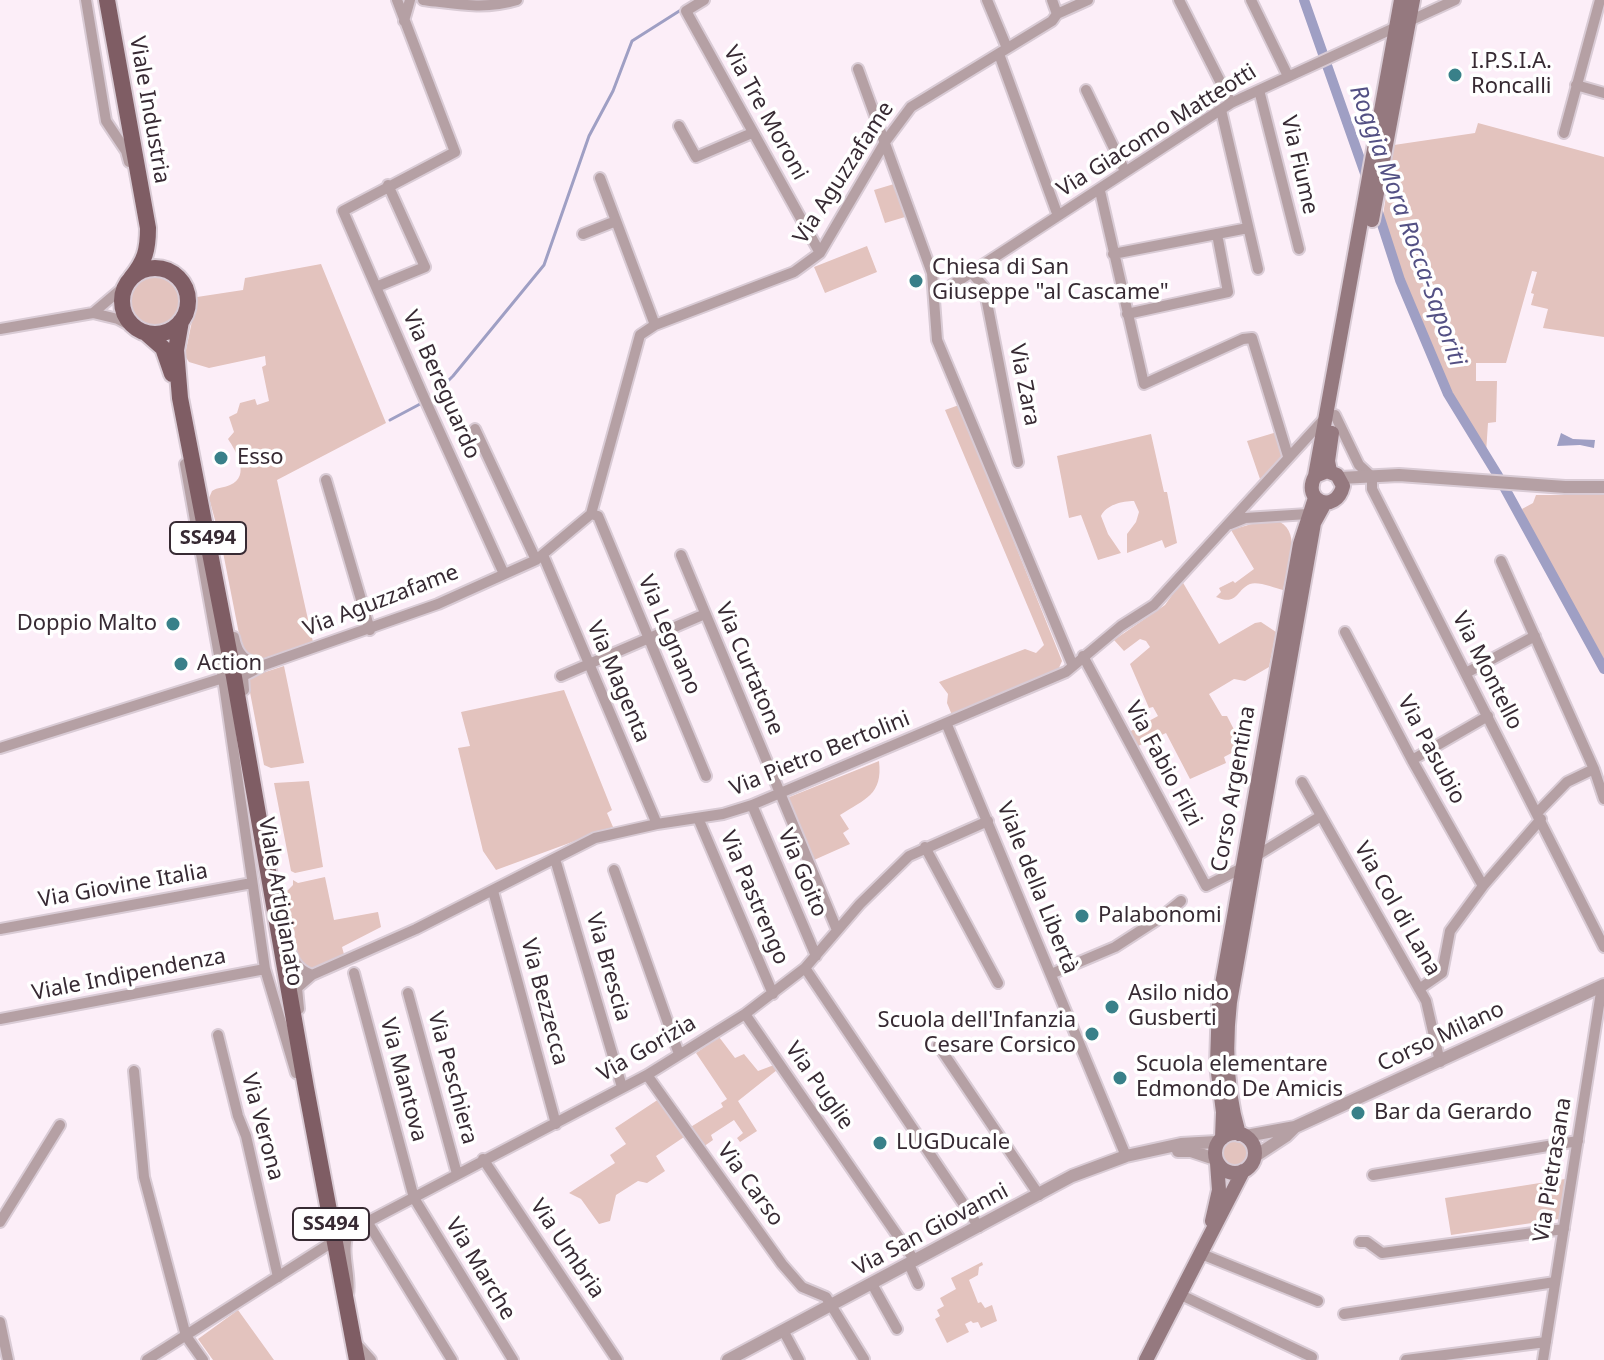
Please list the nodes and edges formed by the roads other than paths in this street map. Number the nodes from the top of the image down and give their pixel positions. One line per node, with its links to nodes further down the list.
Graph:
1 (86, 0): 43 (street)
2 (107, 0): 30 (main road, Viale Industria / SS494)
3 (113, 0): 30 (street)
4 (397, 0): 21 (street)
5 (410, 0): 21 (street)
6 (423, 0): 19 (street)
7 (452, 0): 19 (street)
8 (517, 0): 19 (street)
9 (704, 0): 33 (street, Via Tre Moroni)
10 (987, 0): 23 (street)
11 (1052, 0): 20 (street)
12 (1088, 0): 20 (street, Via Aguzzafame)
13 (1179, 0): 31 (street)
14 (1251, 0): 25 (street)
15 (1401, 0): 22 (main road)
16 (1413, 0): 22 (main road)
17 (1455, 0): 22 (street, Via Giacomo Matteotti)
18 (1600, 0): 26 (street)
19 (465, 6)
20 (1057, 14): 23 (street, Via Aguzzafame)
21 (404, 21): 38 (street)
22 (1401, 24): 25 (street, Via Giacomo Matteotti); 40 (main road); 40 (main road)
23 (1003, 51): 35 (street, Via Aguzzafame); 41 (street)
24 (858, 69): 35 (street)
25 (1288, 76): 28 (street, Via Giacomo Matteotti)
26 (1576, 85): 29 (street); 34 (street)
27 (1086, 90): 36 (street)
28 (1259, 90): 31 (street, Via Giacomo Matteotti); 47 (street, Via Fiume)
29 (1604, 93)
30 (124, 95): 43 (main road, Viale Industria / SS494)
31 (1226, 106): 36 (street, Via Giacomo Matteotti); 44 (street)
32 (679, 126): 33 (street)
33 (752, 133): 48 (street, Via Tre Moroni)
34 (1564, 133)
35 (885, 142): 48 (street, Via Aguzzafame); 55 (street)
36 (1125, 171): 39 (street, Via Giacomo Matteotti)
37 (600, 178): 42 (street)
38 (388, 185): 54 (street, Via Bereguardo); 54 (street)
39 (1100, 191): 41 (street, Via Giacomo Matteotti); 49 (street)
40 (1371, 196): 64 (main road); 64 (main road)
41 (1058, 216): 52 (street, Via Giacomo Matteotti)
42 (616, 221): 45 (street); 59 (street)
43 (148, 228): 51 (main road, Viale Industria / SS494); 53 (main road, Viale Industria / SS494)
44 (1248, 228): 46 (street); 50 (street)
45 (583, 234)
46 (1217, 234): 49 (street); 57 (street)
47 (1299, 249)
48 (820, 253): 59 (street, Via Aguzzafame)
49 (1113, 254): 57 (street)
50 (1258, 269)
51 (171, 272): 53 (main road); 58 (main road, Viale Industria / SS494)
52 (971, 272): 55 (street, Via Giacomo Matteotti); 67 (street, Via Zara)
53 (128, 282): 56 (street); 61 (main road, Viale Industria / SS494)
54 (376, 287): 81 (street, Via Bereguardo)
55 (935, 296): 90 (street)
56 (93, 313): 60 (street); 61 (street)
57 (1127, 314): 66 (street)
58 (181, 321): 61 (main road); 63 (main road, Viale Industria / SS494)
59 (655, 325): 74 (street)
60 (0, 329)
61 (140, 331): 62 (main road, Viale Industria / SS494)
62 (168, 360): 63 (main road, Viale Industria / SS494); 93 (street, Viale Industria)
63 (180, 398): 77 (main road, Viale Industria / SS494)
64 (1330, 417): 66 (street, Via Pietro Bertolini); 68 (main road); 69 (street, Via Montello); 71 (main road)
65 (475, 429): 79 (street, Via Magenta)
66 (1288, 456): 76 (street, Via Pietro Bertolini)
67 (1018, 462)
68 (1315, 476): 71 (main road); 73 (main road)
69 (1368, 478): 71 (street); 72 (street); 91 (street, Via Montello)
70 (326, 480): 83 (street)
71 (1337, 480): 73 (main road)
72 (1604, 487)
73 (1320, 500): 75 (main road, Corso Argentina); 112 (main road, Corso Argentina)
74 (591, 514): 79 (street, Via Aguzzafame); 86 (street, Via Legnano)
75 (1308, 514): 76 (street); 112 (main road, Corso Argentina)
76 (1221, 529): 87 (street, Via Pietro Bertolini)
77 (211, 555): 88 (street); 93 (main road, Viale Industria / SS494)
78 (681, 555): 82 (street, Via Curtatone)
79 (540, 558): 81 (street, Via Aguzzafame); 89 (street, Via Magenta)
80 (1501, 561): 85 (street)
81 (504, 574): 83 (street, Via Aguzzafame)
82 (705, 614): 86 (street); 102 (street, Via Curtatone)
83 (370, 630): 88 (street, Via Aguzzafame)
84 (1345, 632): 97 (street, Via Pasubio)
85 (1535, 636): 91 (street); 99 (street)
86 (648, 638): 89 (street); 100 (street, Via Legnano)
87 (1083, 656): 90 (street, Via Pietro Bertolini); 112 (street, Via Fabio Filzi)
88 (264, 665): 98 (street)
89 (588, 665): 92 (street); 109 (street, Via Magenta)
90 (1073, 666): 95 (street, Via Pietro Bertolini)
91 (1466, 673): 94 (street, Via Montello)
92 (561, 676)
93 (229, 678): 96 (street); 98 (main road, Viale Artigianato / SS494); 114 (street, Viale Artigianato)
94 (1488, 716): 97 (street); 106 (street, Via Montello)
95 (947, 725): 102 (street, Via Pietro Bertolini); 108 (street, Viale della Libertà)
96 (0, 748)
97 (1412, 760): 115 (street, Via Pasubio)
98 (249, 768): 114 (main road, Viale Artigianato / SS494)
99 (1594, 769): 103 (street); 106 (street)
100 (706, 776)
101 (1302, 782): 105 (street, Via Col di Lana)
102 (780, 795): 104 (street, Via Pietro Bertolini); 119 (street, Via Curtatone)
103 (1604, 799)
104 (752, 805): 107 (street, Via Pietro Bertolini); 121 (street, Via Goito)
105 (1321, 816): 112 (street, Via Fabio Filzi); 129 (street, Via Col di Lana)
106 (1539, 816): 115 (street); 120 (street, Via Montello)
107 (698, 818): 109 (street, Via Pietro Bertolini); 131 (street, Via Pastrengo)
108 (988, 821): 110 (street, Via Gorizia); 125 (street, Viale della Libertà)
109 (657, 824): 111 (street, Via Pietro Bertolini)
110 (925, 847): 119 (street, Via Gorizia); 127 (street)
111 (555, 859): 116 (street, Via Pietro Bertolini); 140 (street, Via Brescia)
112 (1250, 861): 145 (main road, Corso Argentina); 147 (main road, Corso Argentina)
113 (614, 870): 136 (street)
114 (260, 880): 118 (street, Via Giovine Italia); 123 (street, Viale Artigianato); 126 (street); 141 (main road, Viale Artigianato / SS494)
115 (1483, 886): 129 (street)
116 (493, 891): 126 (street, Via Pietro Bertolini); 142 (street, Via Bezzecca)
117 (1181, 901): 125 (street)
118 (0, 929)
119 (837, 930): 121 (street, Via Gorizia)
120 (1604, 947)
121 (816, 956): 122 (street, Via Gorizia)
122 (805, 968): 131 (street, Via Gorizia); 162 (street)
123 (265, 969): 133 (street, Viale Indipendenza); 160 (street, Viale Artigianato)
124 (354, 973): 158 (street, Via Mantova)
125 (1051, 974): 150 (street, Viale della Libertà)
126 (312, 975): 141 (street)
127 (998, 983)
128 (1603, 986): 137 (street, Corso Milano); 148 (street, Via Pietrasana)
129 (1419, 989): 137 (street, Via Col di Lana)
130 (408, 993): 155 (street, Via Peschiera)
131 (773, 994): 132 (street, Via Gorizia)
132 (745, 1014): 136 (street, Via Gorizia); 169 (street, Via Puglie)
133 (0, 1019)
134 (218, 1035): 170 (street, Via Verona)
135 (938, 1045): 157 (street)
136 (679, 1054): 139 (street, Via Gorizia)
137 (1440, 1062): 144 (street, Corso Milano)
138 (134, 1071): 182 (street)
139 (647, 1075): 140 (street, Via Gorizia); 177 (street, Via Carso)
140 (622, 1087): 142 (street, Via Gorizia)
141 (306, 1088): 146 (main road, Viale Artigianato / SS494)
142 (556, 1124): 152 (street, Via Gorizia)
143 (60, 1125): 159 (street)
144 (1295, 1127): 145 (street, Corso Milano); 151 (street, Corso Milano)
145 (1242, 1135): 147 (main road); 151 (main road, Corso Argentina)
146 (315, 1140): 160 (main road, Viale Artigianato / SS494); 164 (street)
147 (1220, 1140): 149 (street, Via San Giovanni); 153 (main road, Corso Argentina)
148 (1578, 1141): 156 (street); 163 (street, Via Pietrasana)
149 (1159, 1150): 150 (street, Via San Giovanni); 153 (street, Via San Giovanni)
150 (1126, 1156): 157 (street, Via San Giovanni)
151 (1254, 1157): 154 (main road)
152 (483, 1159): 155 (street, Via Gorizia); 195 (street, Via Umbria)
153 (1216, 1161): 154 (main road); 165 (main road)
154 (1243, 1171): 165 (main road)
155 (457, 1174): 158 (street, Via Gorizia)
156 (1373, 1175)
157 (1039, 1195): 162 (street, Via San Giovanni)
158 (414, 1198): 161 (street, Via Gorizia); 194 (street, Via Marche)
159 (0, 1222)
160 (331, 1222): 166 (main road, Viale Artigianato / SS494)
161 (368, 1223): 164 (street, Via Gorizia); 193 (street)
162 (979, 1227): 169 (street, Via San Giovanni)
163 (1564, 1229): 167 (street); 171 (street, Via Pietrasana)
164 (350, 1231): 176 (street)
165 (1210, 1232): 168 (main road)
166 (334, 1241): 170 (street); 176 (main road, Viale Artigianato / SS494)
167 (1360, 1242)
168 (1199, 1253): 174 (main road); 175 (street)
169 (912, 1263): 172 (street, Via San Giovanni); 173 (street, Via Puglie)
170 (278, 1277): 182 (street)
171 (1555, 1282): 178 (street); 184 (street, Via Pietrasana)
172 (872, 1284): 177 (street, Via San Giovanni); 180 (street)
173 (918, 1284)
174 (1179, 1294): 186 (street); 198 (main road)
175 (1318, 1301)
176 (346, 1305): 183 (main road, Viale Artigianato / SS494)
177 (830, 1306): 181 (street, Via San Giovanni); 187 (street)
178 (1344, 1314)
179 (0, 1322): 188 (street)
180 (897, 1329)
181 (784, 1332): 185 (street, Via San Giovanni); 197 (street)
182 (186, 1336): 189 (street); 190 (street)
183 (354, 1341): 191 (main road, Viale Artigianato / SS494); 192 (street)
184 (1546, 1342): 199 (street); 200 (street, Via Pietrasana)
185 (744, 1357): 196 (street, Via San Giovanni)
186 (1312, 1357)
187 (864, 1359)
188 (8, 1360)
189 (147, 1360)
190 (203, 1360)
191 (357, 1360)
192 (371, 1360)
193 (452, 1360)
194 (513, 1360)
195 (617, 1360)
196 (728, 1360)
197 (799, 1360)
198 (1146, 1360)
199 (1406, 1360)
200 (1543, 1360)

